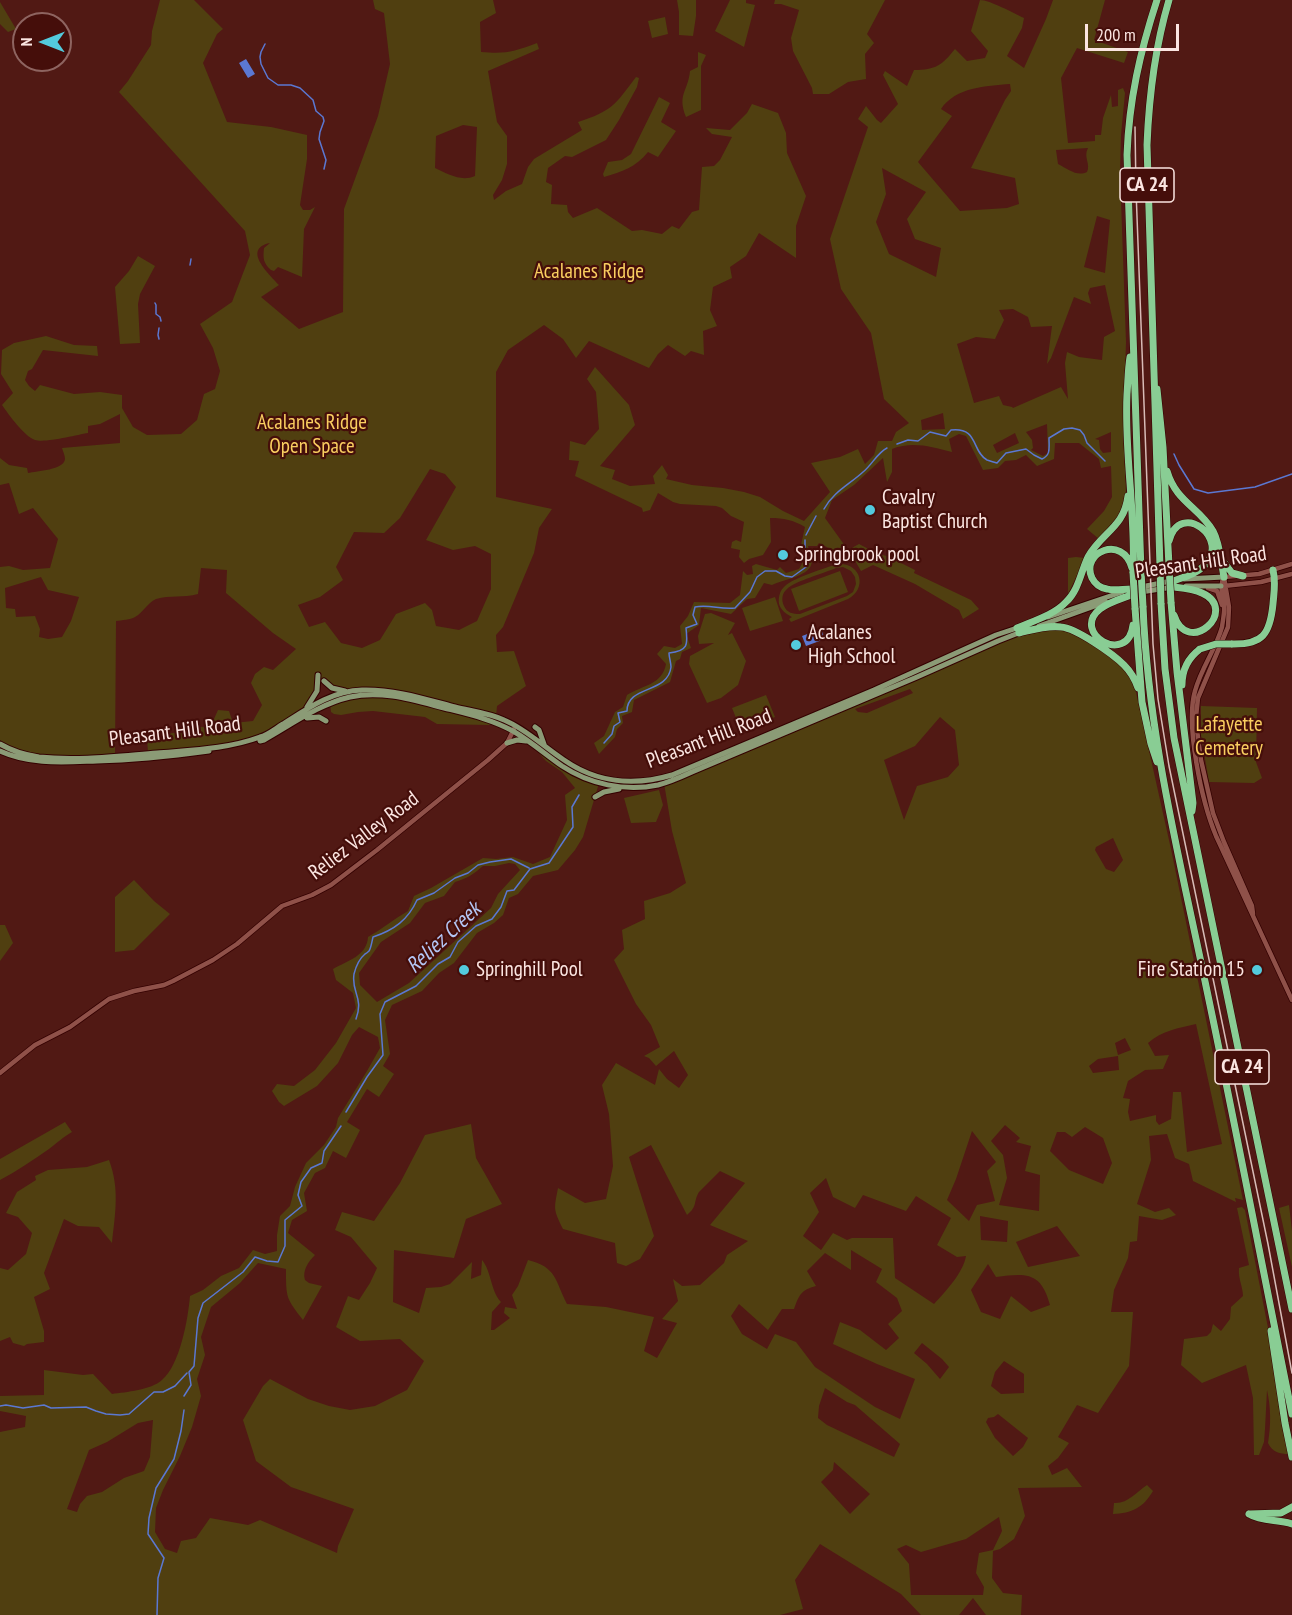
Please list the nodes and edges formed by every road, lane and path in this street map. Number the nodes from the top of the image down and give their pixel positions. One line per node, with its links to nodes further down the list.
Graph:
1 (1169, 0): 4 (highway, CA 24)
2 (1156, 1): 3 (highway, CA 24)
3 (1133, 346): 6 (highway); 21 (highway, CA 24, bridge)
4 (1154, 372): 5 (highway); 40 (highway, CA 24, bridge)
5 (1163, 447): 7 (highway); 9 (highway)
6 (1129, 475): 11 (highway); 23 (highway)
7 (1221, 557): 13 (highway); 14 (highway)
8 (1292, 564): 10 (main road, Pleasant Hill Road)
9 (1169, 566): 16 (highway); 20 (highway, bridge)
10 (1273, 570): 13 (main road, Pleasant Hill Road); 15 (highway)
11 (1133, 573): 19 (highway); 21 (highway, bridge)
12 (1292, 574): 15 (main road, Pleasant Hill Road)
13 (1243, 576): 14 (main road, Pleasant Hill Road)
14 (1224, 577): 16 (main road, Pleasant Hill Road); 18 (main road)
15 (1275, 579): 18 (main road, Pleasant Hill Road); 31 (highway, bridge)
16 (1174, 584): 17 (main road, Pleasant Hill Road); 19 (main road, Pleasant Hill Road); 20 (highway)
17 (1200, 586): 18 (main road, Pleasant Hill Road); 22 (main road)
18 (1224, 586): 22 (main road); 41 (main road)
19 (1131, 592): 21 (highway); 23 (main road, Pleasant Hill Road)
20 (1171, 602): 31 (highway)
21 (1139, 607): 27 (highway); 37 (highway, CA 24)
22 (1224, 614): 41 (main road)
23 (1018, 631): 27 (highway); 35 (main road, Pleasant Hill Road); 38 (main road, Pleasant Hill Road)
24 (318, 675): 28 (main road)
25 (324, 681): 26 (main road)
26 (349, 691): 28 (main road, Pleasant Hill Road); 30 (main road, Pleasant Hill Road)
27 (1142, 702): 37 (highway)
28 (302, 715): 29 (main road); 30 (main road, Pleasant Hill Road); 34 (main road, Pleasant Hill Road); 36 (main road, Pleasant Hill Road)
29 (326, 721)
30 (514, 728): 32 (main road, Pleasant Hill Road); 33 (main road, Reliez Valley Road)
31 (1184, 732): 40 (highway)
32 (530, 739): 33 (main road); 35 (main road, Pleasant Hill Road); 35 (main road); 38 (main road, Pleasant Hill Road)
33 (507, 743): 43 (main road, Reliez Valley Road)
34 (0, 744)
35 (544, 746)
36 (0, 751)
37 (1161, 769): 44 (highway, CA 24)
38 (625, 788): 39 (main road)
39 (595, 797)
40 (1191, 818): 45 (highway, CA 24)
41 (1253, 914): 42 (main road)
42 (1292, 1000)
43 (0, 1073)
44 (1266, 1281): 47 (highway, CA 24); 48 (highway)
45 (1290, 1289): 46 (highway, CA 24)
46 (1292, 1309)
47 (1292, 1414)
48 (1292, 1456)
49 (1292, 1507): 50 (highway)
50 (1292, 1524)

